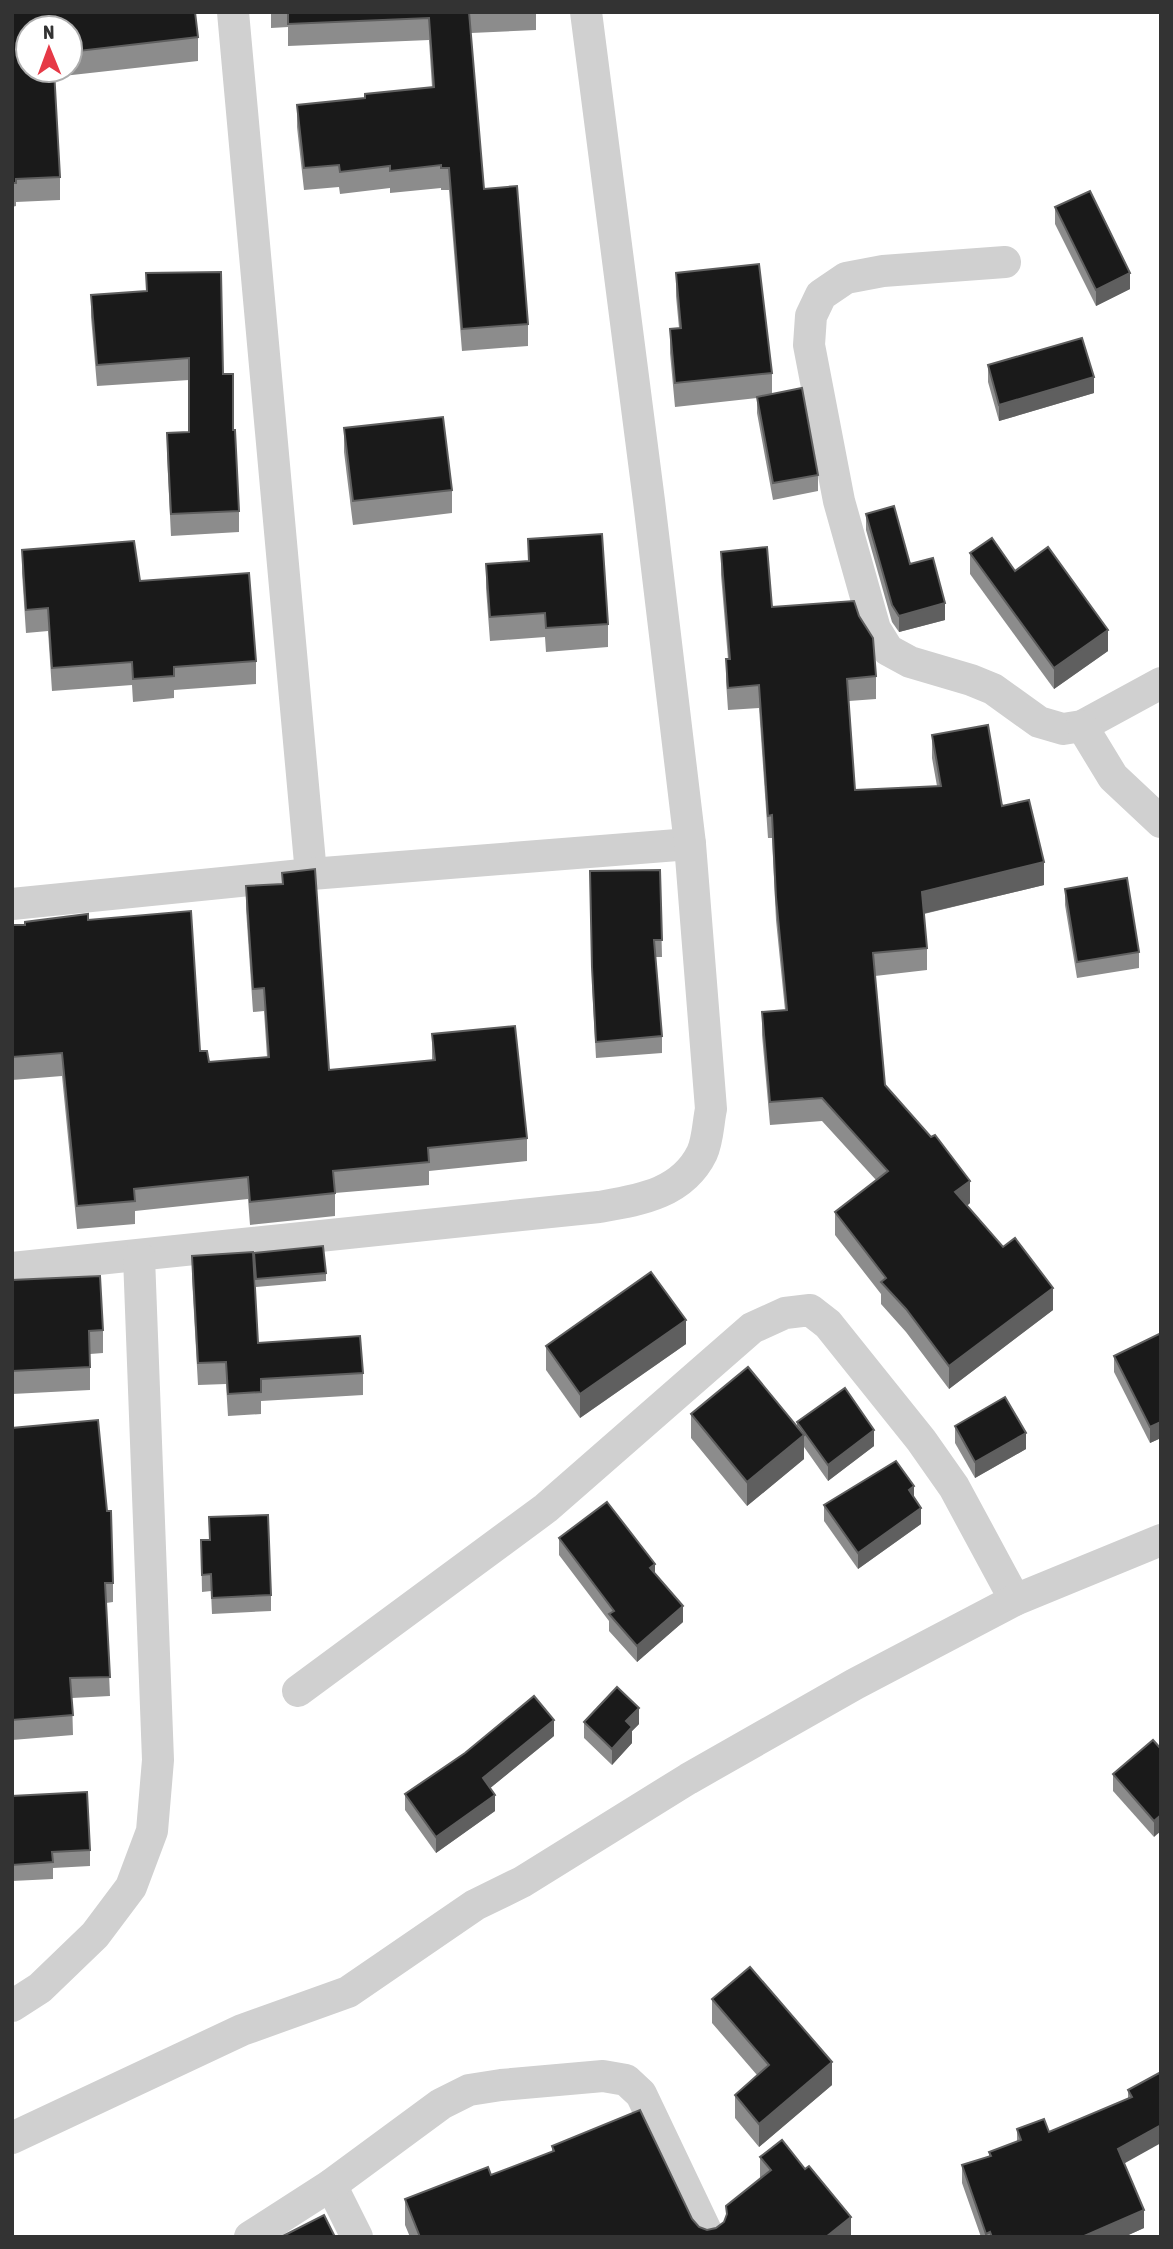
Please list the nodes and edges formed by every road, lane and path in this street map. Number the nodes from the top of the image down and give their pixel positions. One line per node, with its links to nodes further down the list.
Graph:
1 (233, 12): 8 (street)
2 (586, 12): 7 (street)
3 (1005, 262): 5 (street)
4 (1161, 683): 5 (street)
5 (1082, 726): 6 (street)
6 (1161, 822)
7 (690, 844): 8 (street); 10 (street)
8 (311, 874): 9 (street)
9 (12, 904)
10 (139, 1256): 11 (street); 15 (street)
11 (12, 1268)
12 (1161, 1540): 13 (street)
13 (1015, 1600): 14 (street); 16 (street)
14 (298, 1691)
15 (12, 2006)
16 (12, 2138)
17 (331, 2185): 18 (street); 19 (street); 20 (street)
18 (250, 2237)
19 (357, 2237)
20 (709, 2237)

